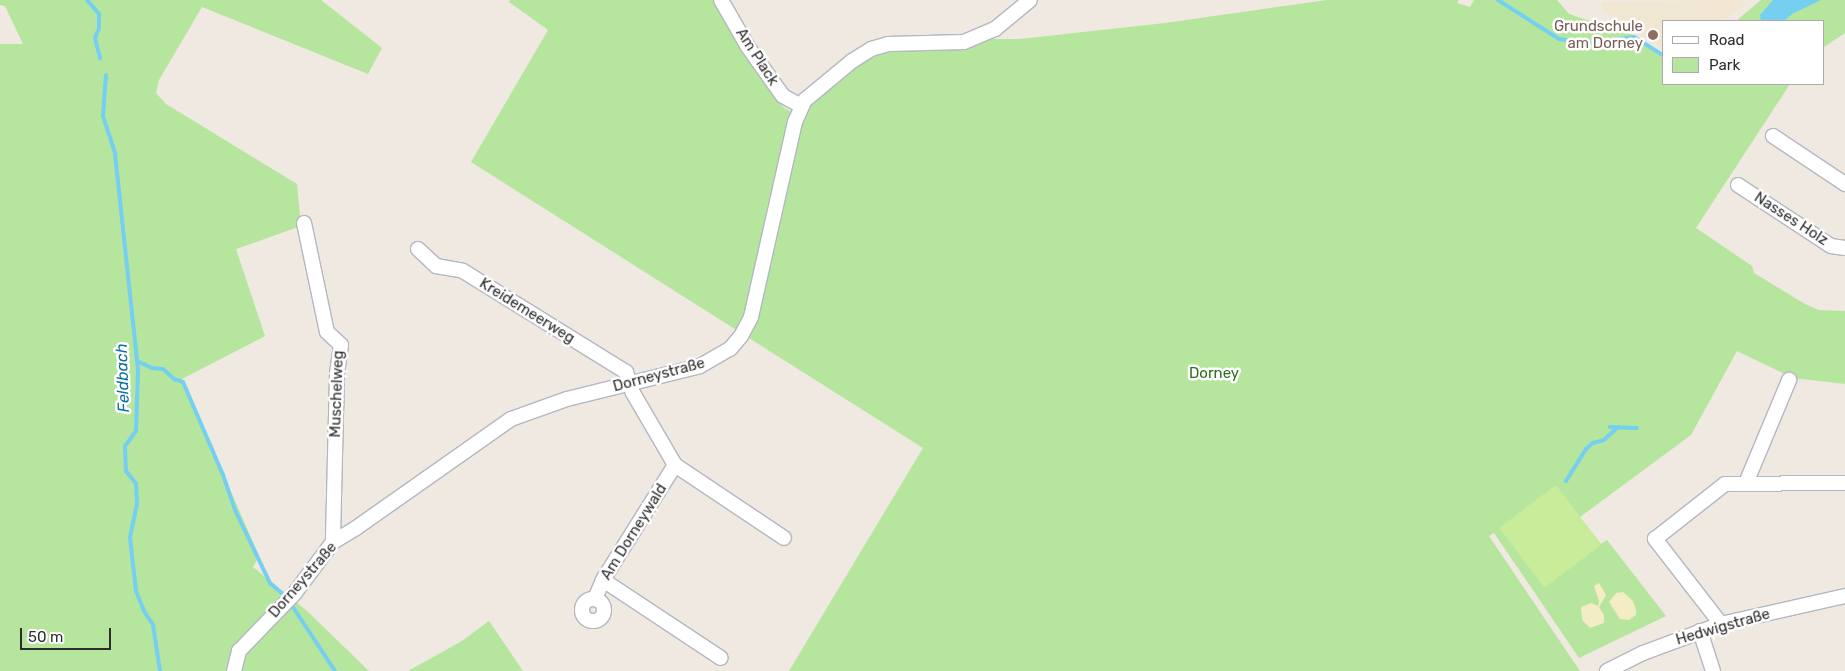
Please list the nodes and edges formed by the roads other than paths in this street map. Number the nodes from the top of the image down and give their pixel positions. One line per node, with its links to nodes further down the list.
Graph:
1 (721, 0): 3 (street, Am Plack)
2 (1030, 0): 3 (street, Dorneystraße)
3 (801, 106): 11 (street, Dorneystraße)
4 (1773, 136): 5 (street)
5 (1845, 184)
6 (1738, 185): 8 (street, Nasses Holz)
7 (304, 223): 16 (street, Muschelweg)
8 (1845, 248)
9 (418, 249): 11 (street, Kreidemeerweg)
10 (1789, 380): 14 (street)
11 (629, 383): 12 (street); 16 (street, Dorneystraße)
12 (675, 466): 15 (street); 17 (street, Am Dorneywald)
13 (1845, 483): 14 (street)
14 (1746, 484): 20 (street)
15 (784, 538)
16 (333, 542): 23 (street, Dorneystraße)
17 (604, 580): 19 (street, Am Dorneywald); 22 (street)
18 (1845, 596): 20 (street, Hedwigstraße)
19 (595, 599)
20 (1721, 624): 21 (street, Hedwigstraße)
21 (1700, 631): 24 (street, Hedwigstraße); 25 (street)
22 (721, 658)
23 (234, 671)
24 (1607, 671)
25 (1713, 671)

